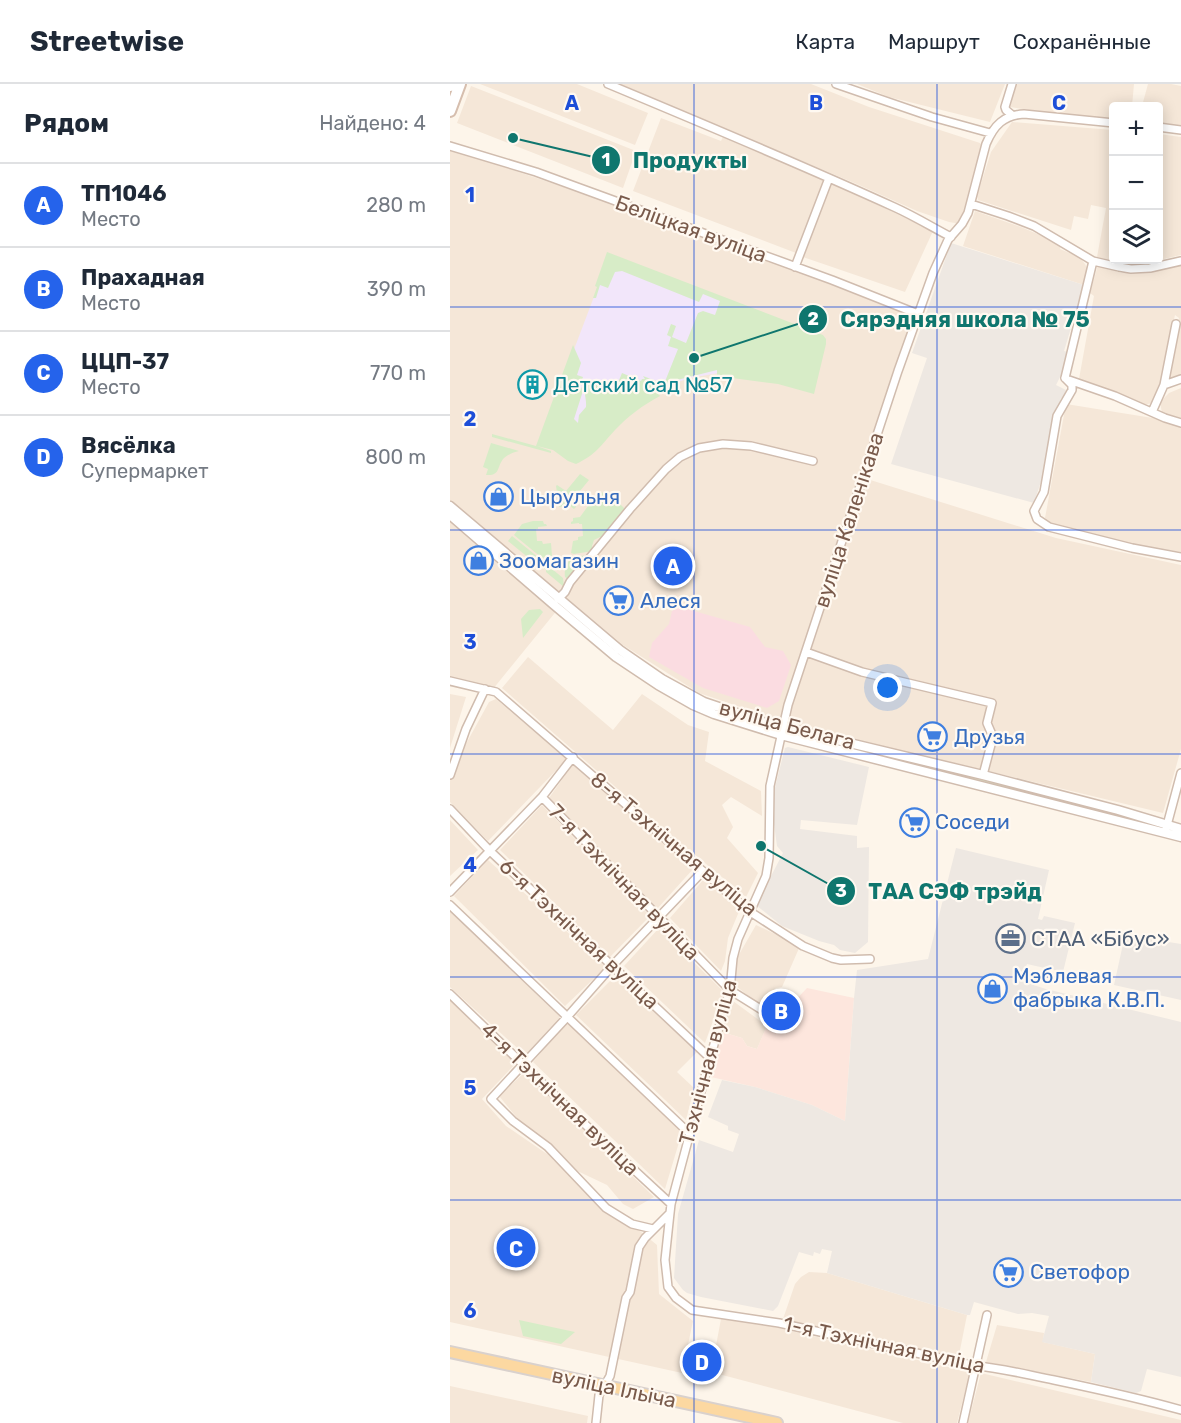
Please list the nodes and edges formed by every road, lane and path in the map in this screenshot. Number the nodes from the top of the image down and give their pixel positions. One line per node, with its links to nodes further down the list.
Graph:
1 (460, 84): 5 (main road)
2 (608, 84): 12 (street)
3 (836, 84): 10 (street)
4 (1012, 84): 6 (street)
5 (450, 111)
6 (1012, 115): 7 (street); 10 (street)
7 (1109, 123)
8 (1163, 128): 9 (street)
9 (1181, 130)
10 (990, 134): 13 (street, вуліца Каленікава)
11 (450, 146): 17 (street, Беліцкая вуліца)
12 (829, 178): 14 (street); 17 (street)
13 (971, 204): 14 (street, вуліца Каленікава); 15 (street)
14 (951, 237): 18 (street, вуліца Каленікава)
15 (1093, 261): 16 (street); 20 (street)
16 (1181, 261)
17 (795, 267): 18 (street, Беліцкая вуліца)
18 (918, 314): 30 (street, вуліца Каленікава)
19 (1176, 324): 22 (street)
20 (1065, 378): 23 (street); 28 (street)
21 (1181, 379): 22 (street)
22 (1164, 385): 23 (street)
23 (1152, 412): 24 (street)
24 (1181, 423)
25 (813, 461): 29 (street)
26 (450, 506): 29 (street, вуліца Белага)
27 (450, 515): 33 (street, вуліца Белага)
28 (1181, 557)
29 (558, 598): 33 (street, вуліца Белага)
30 (806, 652): 33 (street, вуліца Каленікава); 37 (street)
31 (450, 681): 32 (street)
32 (485, 689): 34 (street, 8-я Тэхнічная вуліца); 36 (street)
33 (782, 731): 37 (street, вуліца Белага); 40 (street, вуліца Белага); 47 (street, Тэхнічная вуліца)
34 (573, 757): 38 (street); 44 (street, 8-я Тэхнічная вуліца)
35 (1181, 773): 40 (street)
36 (450, 775)
37 (983, 775): 40 (street, вуліца Белага)
38 (542, 797): 43 (street); 48 (street, 7-я Тэхнічная вуліца)
39 (450, 809): 43 (street, 6-я Тэхнічная вуліца)
40 (1166, 829): 41 (street, вуліца Белага); 42 (street, вуліца Белага)
41 (1181, 829)
42 (1181, 837)
43 (490, 851): 45 (street); 50 (street, 6-я Тэхнічная вуліца)
44 (703, 871): 47 (street, 8-я Тэхнічная вуліца); 48 (street)
45 (450, 892)
46 (450, 905): 54 (street)
47 (750, 911): 49 (street, 8-я Тэхнічная вуліца); 51 (street, Тэхнічная вуліца)
48 (658, 917): 50 (street); 51 (street, 7-я Тэхнічная вуліца)
49 (870, 959)
50 (612, 966): 54 (street); 55 (street, 6-я Тэхнічная вуліца)
51 (730, 990): 53 (street, 7-я Тэхнічная вуліца); 55 (street, Тэхнічная вуліца)
52 (450, 994): 56 (street, 4-я Тэхнічная вуліца)
53 (762, 1010)
54 (567, 1016): 56 (street); 57 (street)
55 (710, 1058): 57 (street, Тэхнічная вуліца)
56 (523, 1064): 58 (street, 4-я Тэхнічная вуліца); 60 (street)
57 (689, 1133): 58 (street, Тэхнічная вуліца)
58 (671, 1204): 59 (street, Тэхнічная вуліца)
59 (670, 1213): 60 (street); 63 (street, 1-я Тэхнічная вуліца)
60 (653, 1229): 64 (street)
61 (987, 1315): 63 (street)
62 (450, 1352): 64 (main road, вуліца Ільіча)
63 (976, 1366): 65 (street, 1-я Тэхнічная вуліца); 68 (street)
64 (605, 1386): 66 (street); 67 (main road, вуліца Ільіча)
65 (1181, 1410)
66 (596, 1423)
67 (777, 1423)
68 (963, 1423)

